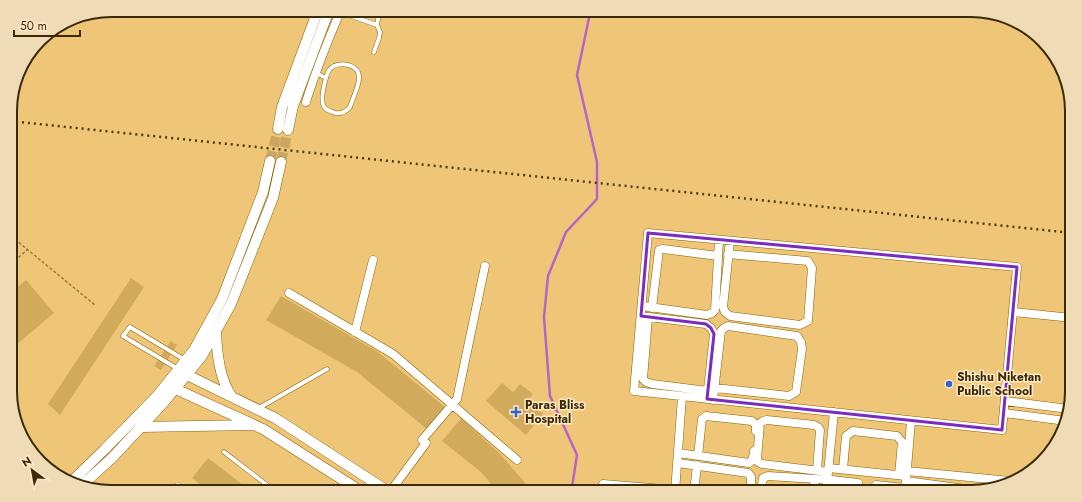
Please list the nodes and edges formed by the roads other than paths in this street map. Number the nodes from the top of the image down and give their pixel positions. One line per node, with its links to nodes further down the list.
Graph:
1 (315, 17): 11 (street)
2 (326, 17): 12 (street)
3 (339, 17): 8 (street)
4 (356, 17): 6 (lane)
5 (379, 17): 6 (lane)
6 (377, 25): 7 (lane)
7 (374, 52)
8 (316, 73): 9 (lane); 10 (street)
9 (326, 78): 9 (lane)
10 (306, 102)
11 (278, 128)
12 (288, 130)
13 (270, 161): 29 (street)
14 (281, 162): 27 (street)
15 (719, 240): 16 (street); 18 (street); 22 (street)
16 (730, 241): 17 (street); 24 (street)
17 (728, 254): 17 (street)
18 (718, 256): 23 (street); 23 (street)
19 (373, 260): 28 (street)
20 (485, 266): 37 (street)
21 (289, 293): 28 (street)
22 (642, 306): 23 (street); 25 (street)
23 (652, 308)
24 (1013, 312): 26 (street); 36 (street)
25 (644, 317): 33 (street); 33 (street); 34 (street)
26 (1065, 317)
27 (216, 331): 31 (street); 35 (street)
28 (355, 332): 37 (street)
29 (185, 361): 31 (street); 31 (lane)
30 (327, 369): 39 (lane)
31 (180, 372): 32 (street); 35 (street)
32 (170, 387): 44 (street); 45 (street); 55 (street)
33 (711, 394): 33 (street); 34 (street); 40 (street)
34 (682, 396): 47 (street)
35 (232, 397): 39 (street)
36 (1005, 401): 38 (street); 41 (street)
37 (453, 404): 49 (street); 66 (street)
38 (1063, 407)
39 (257, 409): 65 (street)
40 (834, 412): 42 (street); 54 (street)
41 (1004, 413): 42 (street); 43 (street)
42 (911, 420): 57 (street)
43 (1060, 420)
44 (255, 425): 45 (street); 64 (street)
45 (141, 427): 60 (street)
46 (224, 452): 63 (lane)
47 (678, 453): 48 (street); 50 (street)
48 (698, 456): 48 (street)
49 (517, 460)
50 (678, 463): 51 (street); 68 (street)
51 (697, 465): 69 (street); 70 (street)
52 (843, 469): 54 (street); 57 (street); 57 (street)
53 (817, 470): 53 (street); 54 (street)
54 (828, 473): 56 (street); 58 (street); 73 (street)
55 (75, 478)
56 (815, 479): 71 (street); 72 (street)
57 (905, 480): 59 (street); 75 (street)
58 (838, 481): 61 (street); 74 (street)
59 (998, 481)
60 (86, 482)
61 (858, 483)
62 (603, 484): 67 (street)
63 (267, 485)
64 (351, 485)
65 (379, 485)
66 (395, 485)
67 (615, 485)
68 (676, 485)
69 (695, 485)
70 (751, 485)
71 (762, 485)
72 (814, 485)
73 (827, 485)
74 (838, 485)
75 (939, 485)

